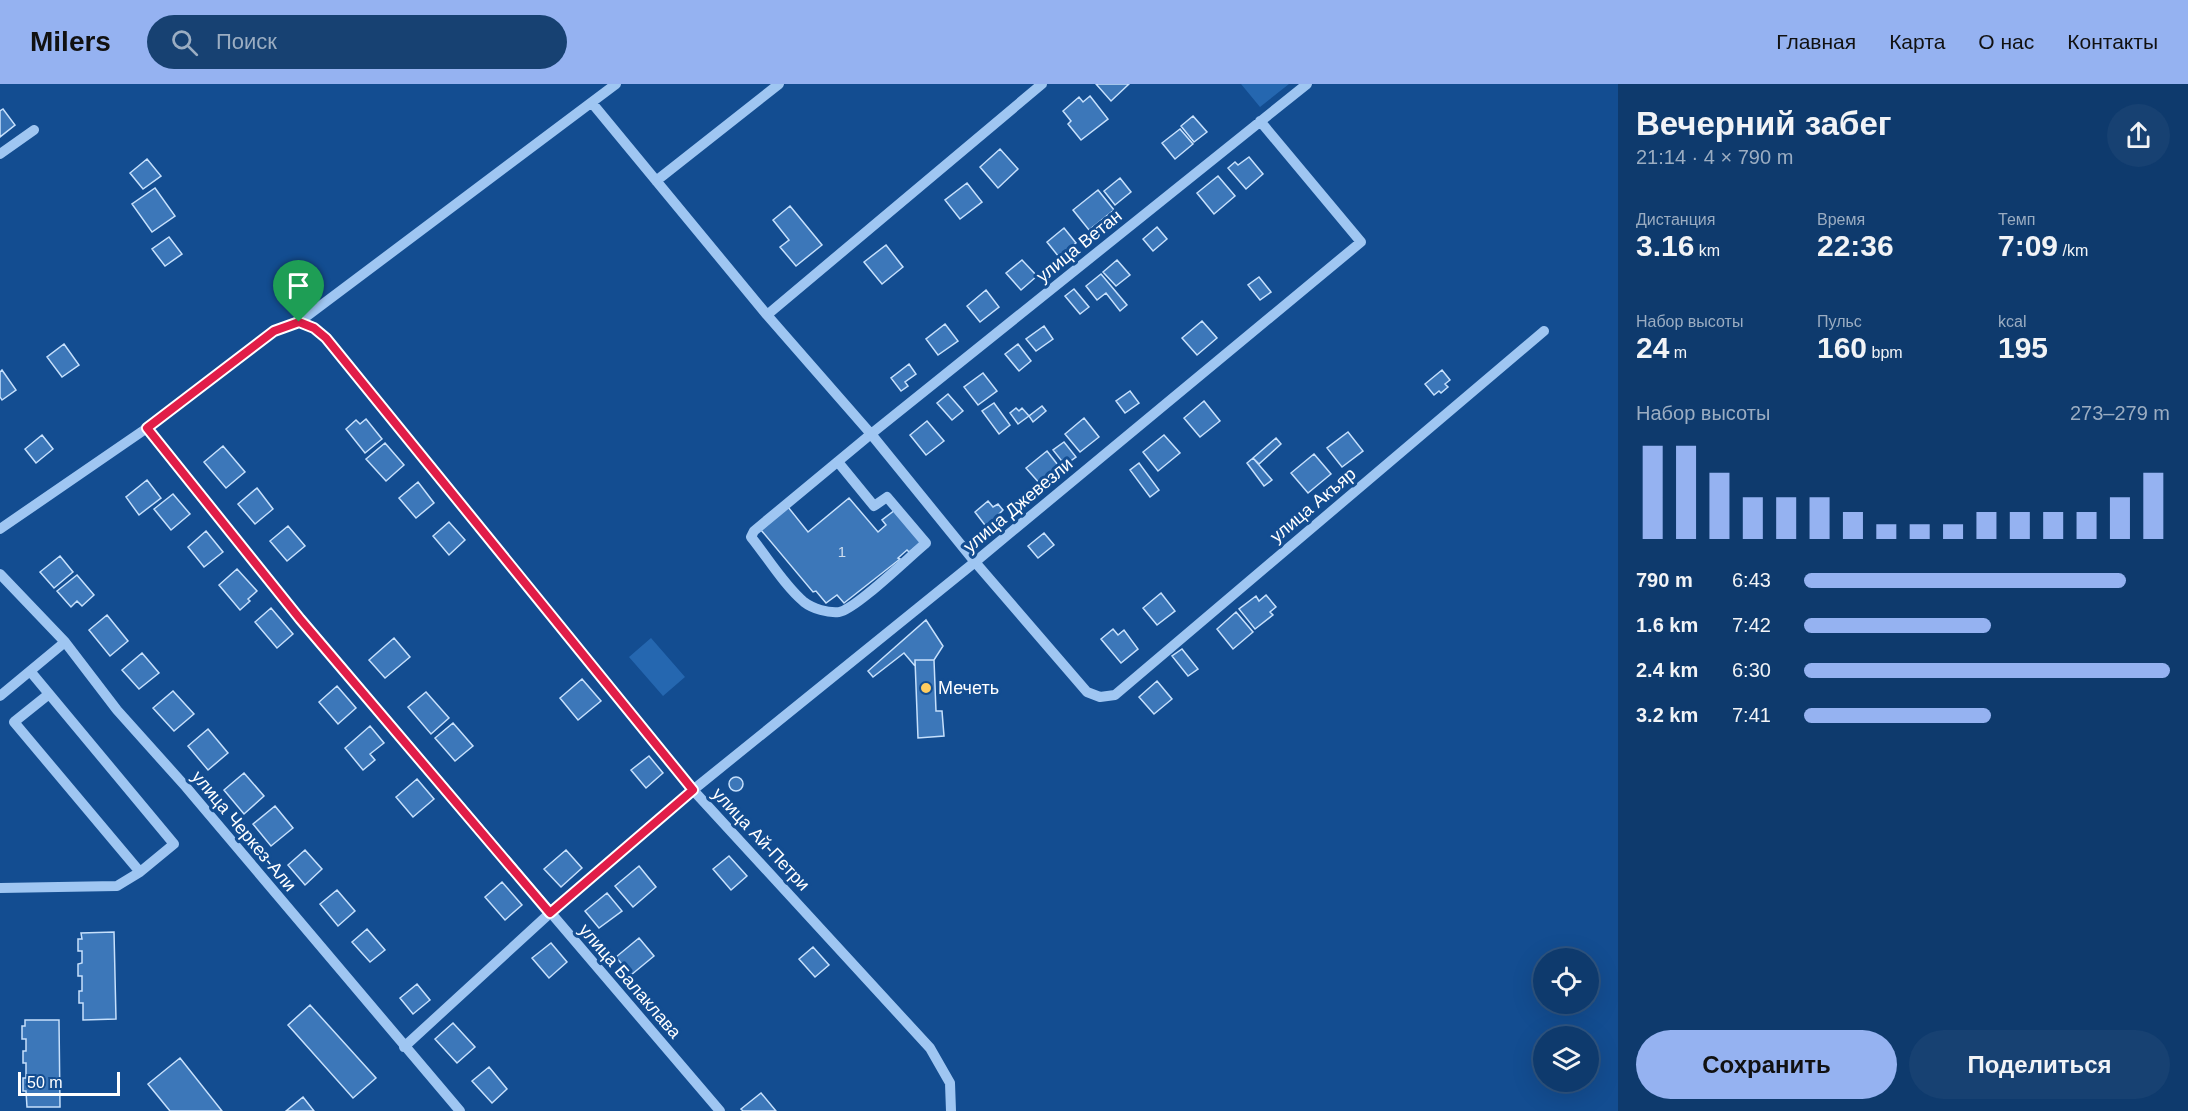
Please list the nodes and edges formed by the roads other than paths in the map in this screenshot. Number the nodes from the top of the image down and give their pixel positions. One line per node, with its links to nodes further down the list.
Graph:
1 (616, 84): 5 (street)
2 (779, 84): 9 (street)
3 (1042, 84): 10 (street)
4 (1307, 84): 6 (street, улица Ветан)
5 (592, 103): 9 (street); 11 (street)
6 (1260, 121): 14 (street, улица Ветан); 17 (street, улица Джевезли)
7 (34, 130): 8 (street)
8 (0, 154)
9 (656, 181): 10 (street)
10 (767, 315): 14 (street)
11 (299, 322): 13 (street); 23 (street, улица Ай-Петри)
12 (1544, 330): 17 (street, улица Акъяр)
13 (147, 428): 16 (street); 26 (street, улица Балаклава)
14 (871, 434): 15 (street, улица Ветан); 17 (street)
15 (838, 462): 15 (street, улица Ветан)
16 (0, 529)
17 (975, 562): 23 (street, улица Джевезли)
18 (0, 574): 19 (street, улица Черкез-Али)
19 (64, 642): 20 (street); 27 (street, улица Черкез-Али)
20 (30, 671): 21 (street); 22 (street)
21 (49, 694): 24 (street); 24 (street)
22 (0, 696)
23 (693, 790): 26 (street, улица Джевезли); 30 (street, улица Ай-Петри)
24 (140, 872): 25 (street)
25 (0, 888)
26 (550, 913): 27 (street, улица Джевезли); 29 (street, улица Балаклава)
27 (405, 1047): 28 (street, улица Черкез-Али)
28 (460, 1111)
29 (720, 1111)
30 (951, 1111)

